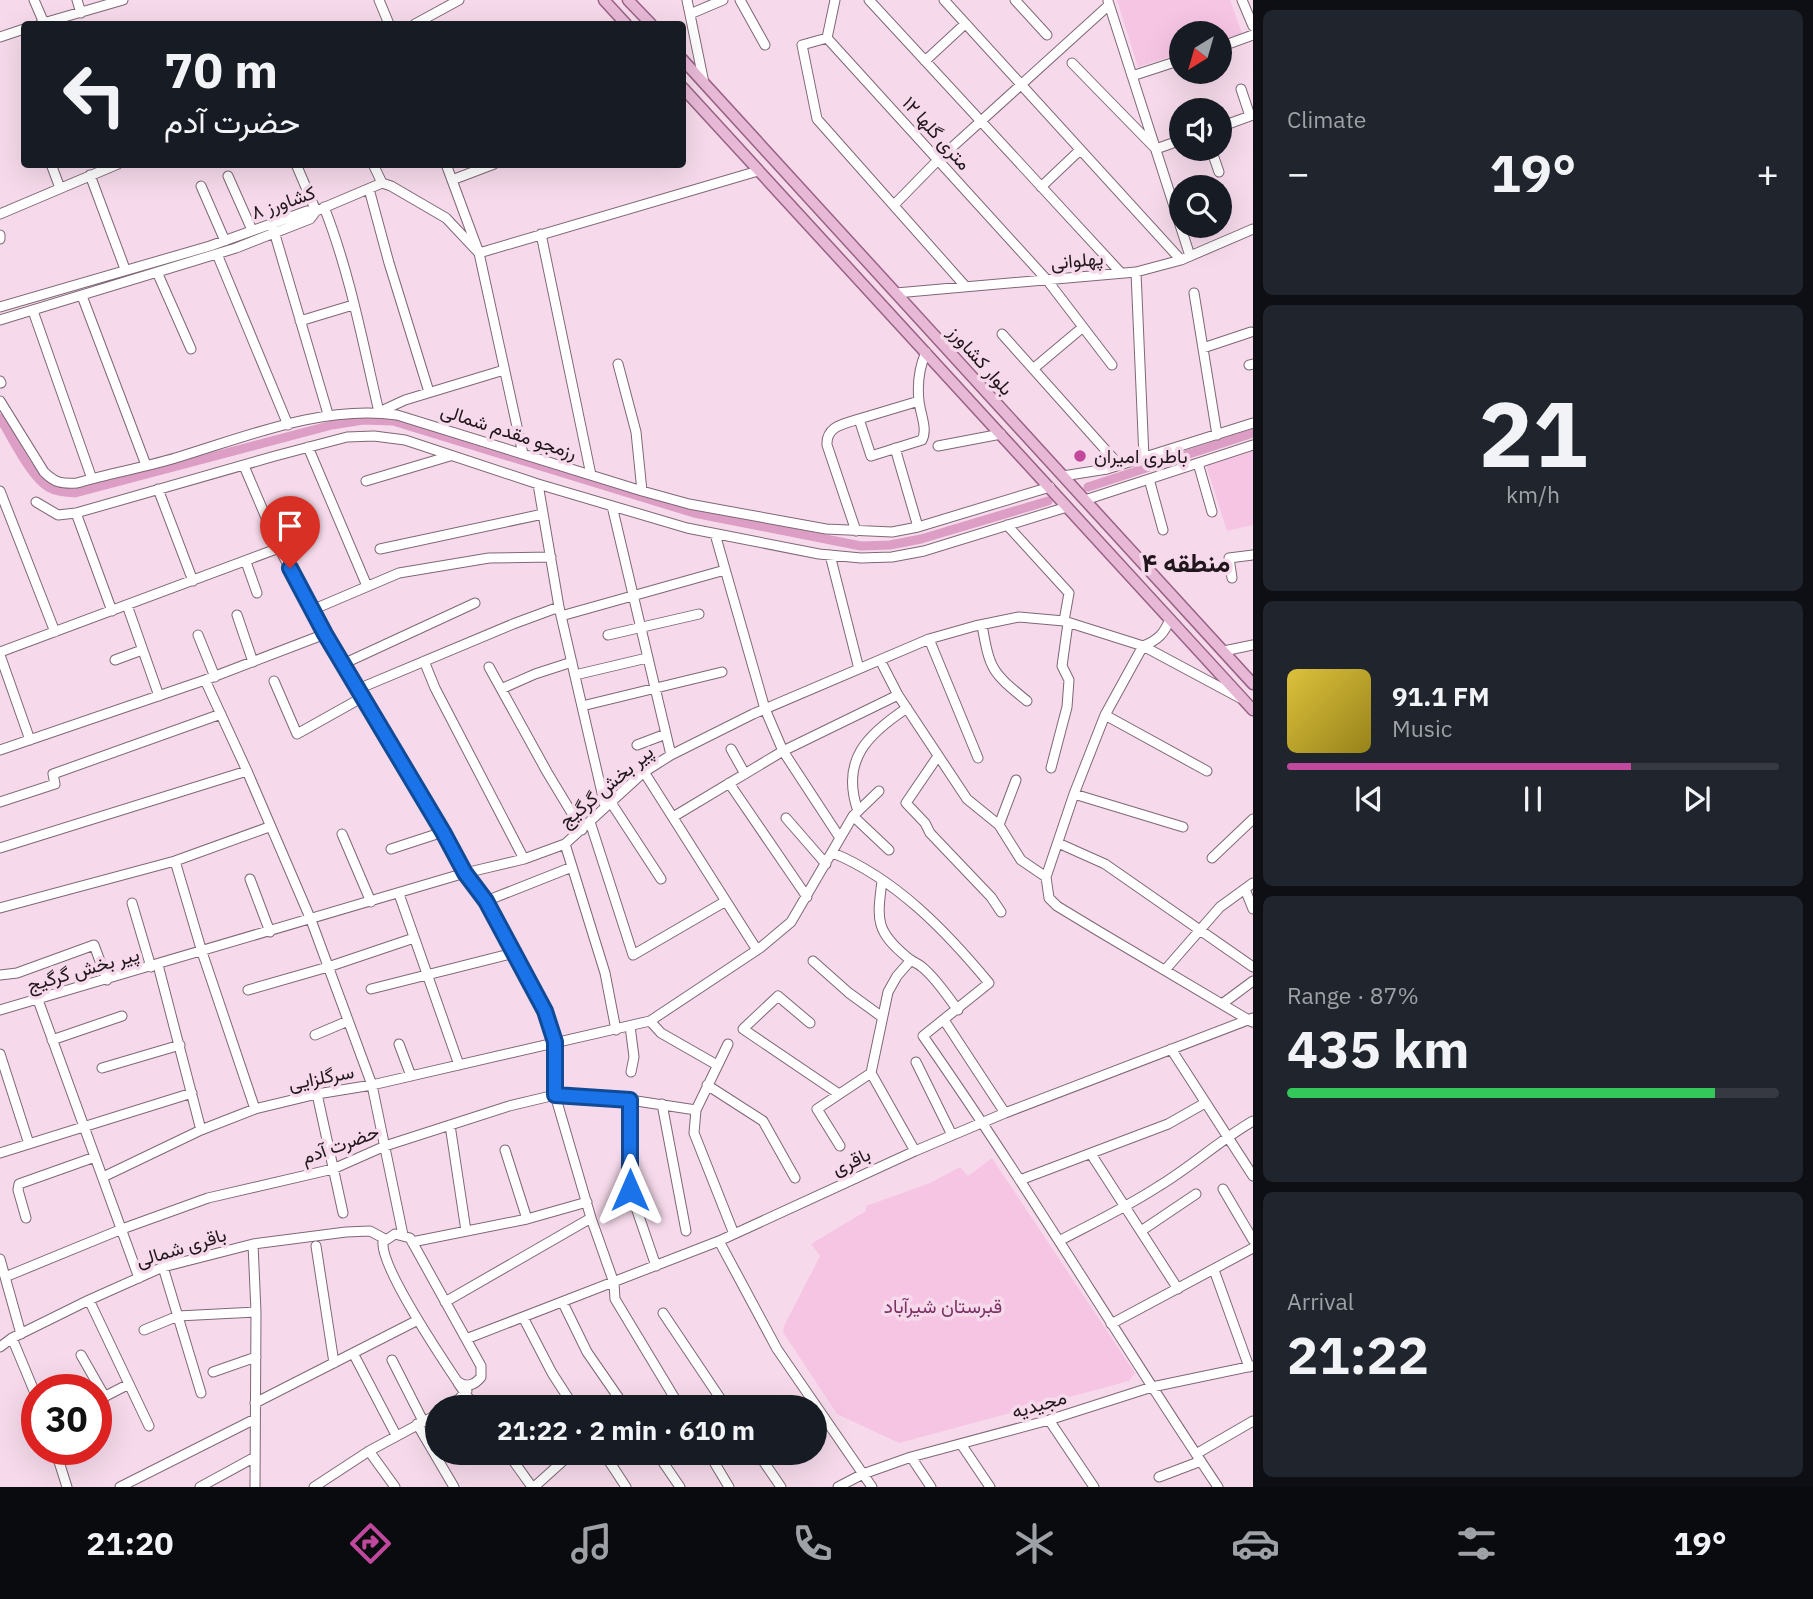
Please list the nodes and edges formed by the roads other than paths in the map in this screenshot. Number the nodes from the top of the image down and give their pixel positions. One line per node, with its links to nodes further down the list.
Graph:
1 (34, 0): 19 (street)
2 (77, 0): 17 (street)
3 (123, 0): 17 (street)
4 (379, 0): 21 (street)
5 (604, 0): 23 (main road)
6 (628, 0): 24 (main road)
7 (687, 0): 18 (street)
8 (723, 0): 18 (street)
9 (740, 0): 33 (street)
10 (835, 0): 31 (street)
11 (869, 0): 34 (street)
12 (943, 0): 25 (street)
13 (1015, 0): 28 (street)
14 (1242, 0): 26 (street)
15 (456, 1): 22 (street)
16 (1108, 3): 38 (street); 40 (street)
17 (81, 13): 20 (street)
18 (690, 14): 39 (street)
19 (41, 21)
20 (53, 21)
21 (388, 21)
22 (420, 21)
23 (623, 21)
24 (648, 21)
25 (965, 24): 34 (street); 40 (street)
26 (1253, 26)
27 (21, 30): 30 (street)
28 (1047, 35)
29 (1253, 35): 32 (street)
30 (0, 37)
31 (827, 38): 49 (street, ۱۲ متری گلها); 67 (street)
32 (1232, 43)
33 (765, 46)
34 (925, 61): 44 (street)
35 (1072, 62): 47 (street)
36 (686, 63): 39 (main road, بلوار کشاورز)
37 (1169, 64): 38 (street)
38 (1132, 76): 47 (street)
39 (704, 83): 84 (main road, بلوار کشاورز)
40 (1022, 84): 44 (street); 48 (street)
41 (1241, 89): 43 (street)
42 (686, 94): 57 (main road, بلوار کشاورز)
43 (1252, 115): 45 (street)
44 (980, 122): 49 (street); 64 (street)
45 (1232, 122)
46 (1169, 144): 47 (street)
47 (1156, 149): 77 (street)
48 (1080, 150): 64 (street); 77 (street)
49 (938, 160): 67 (street); 82 (street, ۱۲ متری گلها)
50 (1215, 161): 58 (street)
51 (52, 168): 65 (street)
52 (108, 168): 59 (street)
53 (298, 168): 68 (street)
54 (375, 168): 62 (street)
55 (448, 168): 61 (street)
56 (484, 168): 61 (street)
57 (758, 171): 73 (street); 97 (main road, بلوار کشاورز)
58 (1219, 172)
59 (90, 175): 65 (street); 78 (street)
60 (228, 176): 72 (street)
61 (452, 180): 75 (street)
62 (382, 183): 66 (street, کشاورز ۸); 75 (street)
63 (201, 186): 74 (street)
64 (1041, 187): 81 (street)
65 (60, 188): 69 (street)
66 (369, 189): 68 (street, کشاورز ۸); 102 (street)
67 (894, 205): 83 (street)
68 (320, 209): 70 (street, کشاورز ۸); 87 (street)
69 (0, 214)
70 (273, 228): 72 (street, کشاورز ۸); 76 (street); 91 (street)
71 (1253, 229): 77 (street, پهلوانی)
72 (252, 230): 74 (street, کشاورز ۸)
73 (541, 234): 75 (street); 124 (street)
74 (225, 241): 78 (street, کشاورز ۸)
75 (479, 253): 101 (street)
76 (217, 254): 79 (street); 110 (street)
77 (1186, 258): 80 (street, پهلوانی)
78 (125, 269): 88 (street, کشاورز ۸)
79 (157, 272): 86 (street); 96 (street)
80 (1136, 272): 81 (street, پهلوانی); 119 (street)
81 (1121, 274): 82 (street, پهلوانی)
82 (1047, 280): 83 (street, پهلوانی); 92 (street, ۱۲ متری گلها)
83 (965, 287): 84 (street, پهلوانی)
84 (896, 293): 108 (main road, بلوار کشاورز)
85 (1194, 293): 95 (street)
86 (82, 296): 89 (street); 121 (street)
87 (353, 304): 91 (street); 105 (street)
88 (0, 307)
89 (33, 311): 90 (street); 126 (street)
90 (0, 320)
91 (300, 321): 106 (street)
92 (1083, 327): 99 (street, ۱۲ متری گلها); 100 (street)
93 (1251, 332): 95 (street)
94 (1002, 334): 100 (street)
95 (1203, 348): 112 (street)
96 (191, 349)
97 (926, 352): 104 (street); 111 (main road, بلوار کشاورز)
98 (618, 364): 133 (street)
99 (1112, 365)
100 (1033, 369): 122 (street)
101 (503, 370): 102 (street); 117 (street)
102 (429, 392): 105 (street)
103 (0, 401): 126 (street, رزمجو مقدم شمالی)
104 (919, 401): 107 (street); 116 (street)
105 (379, 412): 106 (street, رزمجو مقدم شمالی); 117 (street, رزمجو مقدم شمالی)
106 (328, 414): 110 (street, رزمجو مقدم شمالی)
107 (859, 419): 116 (street); 144 (street)
108 (1014, 422): 111 (main road); 125 (main road, بلوار کشاورز)
109 (1253, 423): 112 (street)
110 (288, 425): 121 (street, رزمجو مقدم شمالی)
111 (1001, 434): 114 (street); 130 (main road, بلوار کشاورز)
112 (1217, 435): 119 (street)
113 (1253, 445): 120 (street)
114 (938, 446)
115 (308, 447): 118 (street); 123 (street); 155 (street)
116 (895, 448): 142 (street)
117 (523, 454): 124 (street, رزمجو مقدم شمالی)
118 (452, 455): 128 (street); 129 (street)
119 (1144, 458): 122 (street)
120 (1198, 463): 127 (street); 138 (street)
121 (146, 465): 126 (street, رزمجو مقدم شمالی)
122 (1119, 465): 125 (street)
123 (244, 466): 131 (street); 146 (street)
124 (591, 475): 133 (street, رزمجو مقدم شمالی)
125 (1063, 476): 134 (main road, بلوار کشاورز)
126 (93, 479)
127 (1149, 479): 134 (street); 143 (street)
128 (366, 481)
129 (538, 484): 136 (street); 140 (street)
130 (1050, 487): 137 (main road, بلوار کشاورز); 142 (street, رزمجو مقدم شمالی)
131 (158, 489): 139 (street); 154 (street)
132 (0, 491): 169 (street)
133 (642, 491): 144 (street, رزمجو مقدم شمالی)
134 (1086, 500): 177 (main road, بلوار کشاورز)
135 (36, 502): 139 (street)
136 (612, 506): 145 (street); 157 (street)
137 (1067, 506): 141 (street); 165 (main road, بلوار کشاورز)
138 (1212, 512)
139 (76, 513): 161 (street)
140 (543, 514): 147 (street); 150 (street)
141 (1007, 525): 148 (street); 166 (street)
142 (918, 527): 144 (street, رزمجو مقدم شمالی)
143 (1163, 530)
144 (856, 531)
145 (715, 534): 148 (street); 152 (street)
146 (279, 548): 151 (street); 160 (street)
147 (380, 549)
148 (830, 555): 187 (street)
149 (1253, 555): 153 (street)
150 (551, 557): 155 (street); 162 (street)
151 (246, 562): 154 (street); 156 (street)
152 (725, 570): 157 (street); 203 (street)
153 (1231, 578)
154 (193, 581): 159 (street)
155 (367, 586): 160 (street)
156 (257, 593)
157 (632, 597): 162 (street); 168 (street)
158 (475, 603): 185 (street)
159 (127, 605): 161 (street); 176 (street)
160 (312, 610): 170 (street)
161 (112, 611): 169 (street)
162 (560, 611): 182 (street); 184 (street)
163 (699, 614): 168 (street)
164 (237, 615): 183 (street)
165 (1170, 619): 175 (street); 199 (main road, بلوار کشاورز)
166 (1066, 622): 167 (street, پیر بخش گرگیج); 175 (street, پیر بخش گرگیج); 216 (street)
167 (982, 625): 173 (street, پیر بخش گرگیج); 200 (street)
168 (640, 627): 172 (street); 179 (street)
169 (55, 632): 178 (street)
170 (325, 634): 183 (street); 185 (street)
171 (198, 635): 190 (street)
172 (608, 635)
173 (929, 639): 181 (street, پیر بخش گرگیج); 215 (street)
174 (1253, 645): 177 (street)
175 (1143, 646): 199 (street, پیر بخش گرگیج); 206 (street)
176 (142, 650): 180 (street); 198 (street)
177 (1224, 652): 193 (main road, بلوار کشاورز)
178 (0, 653): 208 (street)
179 (647, 658): 189 (street); 194 (street)
180 (114, 660)
181 (880, 660): 187 (street, پیر بخش گرگیج); 197 (street)
182 (424, 661): 196 (street); 246 (street)
183 (253, 662): 190 (street)
184 (572, 662): 189 (street); 195 (street)
185 (343, 664): 196 (street)
186 (489, 667): 195 (street)
187 (859, 669): 203 (street, پیر بخش گرگیج)
188 (722, 671): 194 (street)
189 (575, 675): 201 (street)
190 (215, 677): 191 (street)
191 (205, 680): 198 (street); 205 (street)
192 (274, 681): 196 (street)
193 (1253, 684)
194 (654, 687): 201 (street); 207 (street)
195 (501, 689): 235 (street)
196 (360, 693): 236 (street)
197 (898, 695): 202 (street); 212 (street)
198 (159, 696): 208 (street)
199 (1244, 700): 204 (main road, بلوار کشاورز)
200 (1027, 701)
201 (582, 706): 226 (street)
202 (907, 708): 214 (street); 227 (street)
203 (765, 709): 212 (street); 213 (street, پیر بخش گرگیج)
204 (1253, 710)
205 (221, 714): 217 (street); 225 (street)
206 (1105, 715): 218 (street); 224 (street)
207 (666, 734): 209 (street); 213 (street)
208 (30, 740): 211 (street)
209 (637, 745)
210 (731, 749): 220 (street)
211 (0, 750)
212 (783, 751): 220 (street); 238 (street)
213 (671, 755): 219 (street, پیر بخش گرگیج)
214 (938, 756): 232 (street); 264 (street)
215 (978, 758)
216 (1051, 768)
217 (247, 771): 233 (street); 241 (street)
218 (1207, 771)
219 (644, 772): 226 (street, پیر بخش گرگیج); 228 (street)
220 (745, 774): 222 (street)
221 (1016, 780): 232 (street)
222 (729, 783): 228 (street); 257 (street)
223 (879, 790): 227 (street, سرگلزایی)
224 (1074, 794): 234 (street); 239 (street)
225 (0, 802)
226 (608, 804): 231 (street, پیر بخش گرگیج); 253 (street)
227 (855, 814): 238 (street, سرگلزایی); 243 (street)
228 (673, 817): 259 (street)
229 (786, 818): 248 (street)
230 (1253, 819): 245 (street)
231 (590, 822): 235 (street, پیر بخش گرگیج); 259 (street)
232 (999, 825): 251 (street)
233 (270, 827): 247 (street); 265 (street)
234 (1184, 827)
235 (582, 830): 240 (street, پیر بخش گرگیج)
236 (443, 832): 242 (street); 250 (street)
237 (342, 834): 260 (street)
238 (840, 838): 244 (street, سرگلزایی)
239 (1058, 843): 251 (street); 266 (street)
240 (565, 844): 246 (street, پیر بخش گرگیج); 249 (street)
241 (0, 848)
242 (391, 849)
243 (889, 850)
244 (833, 853): 248 (street, سرگلزایی); 254 (street)
245 (1212, 858)
246 (524, 859): 250 (street, پیر بخش گرگیج)
247 (175, 861): 262 (street); 270 (street)
248 (826, 864): 257 (street, سرگلزایی)
249 (572, 867): 258 (street); 296 (street)
250 (465, 873): 256 (street, پیر بخش گرگیج); 258 (street)
251 (1046, 877): 277 (street)
252 (250, 879): 267 (street)
253 (661, 879)
254 (882, 881): 273 (street); 287 (street)
255 (1249, 886): 263 (street); 266 (street)
256 (399, 894): 260 (street, پیر بخش گرگیج); 268 (street)
257 (807, 897): 269 (street, سرگلزایی)
258 (486, 901): 271 (street)
259 (726, 901): 269 (street)
260 (371, 902): 265 (street, پیر بخش گرگیج)
261 (132, 903): 274 (street)
262 (0, 908)
263 (1253, 909)
264 (1002, 912)
265 (311, 920): 267 (street, پیر بخش گرگیج); 275 (street)
266 (1199, 930): 276 (street); 277 (street)
267 (271, 932): 270 (street, پیر بخش گرگیج)
268 (414, 938): 275 (street); 279 (street)
269 (757, 950): 293 (street, سرگلزایی)
270 (202, 952): 274 (street, پیر بخش گرگیج); 321 (street)
271 (514, 953): 279 (street); 299 (street)
272 (813, 961): 289 (street)
273 (911, 961): 287 (street); 289 (street)
274 (155, 966): 280 (street, پیر بخش گرگیج); 302 (street)
275 (328, 967): 283 (street); 292 (street)
276 (1253, 967)
277 (1165, 970): 285 (street)
278 (0, 975): 280 (street)
279 (427, 975): 282 (street); 306 (street)
280 (107, 980): 284 (street, پیر بخش گرگیج)
281 (1253, 981): 285 (street)
282 (371, 989)
283 (248, 990)
284 (38, 1000): 286 (street, پیر بخش گرگیج); 298 (street)
285 (1223, 1004): 291 (street)
286 (0, 1010)
287 (958, 1010): 290 (street)
288 (122, 1016): 298 (street)
289 (882, 1017): 310 (street)
290 (944, 1020): 323 (street); 325 (street)
291 (1252, 1020): 303 (street, باقری)
292 (348, 1021): 297 (street); 313 (street)
293 (650, 1021): 295 (street, سرگلزایی); 307 (street)
294 (810, 1023): 316 (street)
295 (630, 1026): 296 (street, سرگلزایی); 309 (street)
296 (616, 1030): 299 (street, سرگلزایی)
297 (315, 1035)
298 (52, 1040): 327 (street)
299 (555, 1042): 306 (street, سرگلزایی); 317 (street)
300 (399, 1044): 311 (street)
301 (728, 1044): 307 (street)
302 (180, 1045): 308 (street); 314 (street)
303 (1171, 1049): 319 (street); 323 (street, باقری)
304 (0, 1054): 331 (street)
305 (916, 1062): 329 (street)
306 (459, 1065): 311 (street, سرگلزایی)
307 (717, 1065): 312 (street)
308 (102, 1068)
309 (632, 1072)
310 (871, 1073): 316 (street); 335 (street)
311 (411, 1076): 313 (street, سرگلزایی)
312 (707, 1085): 322 (street); 342 (street)
313 (372, 1086): 315 (street, سرگلزایی); 332 (street)
314 (192, 1093): 327 (street); 328 (street)
315 (317, 1094): 321 (street, سرگلزایی); 339 (street)
316 (839, 1094): 333 (street)
317 (555, 1095): 318 (street, حضرت آدم); 326 (street, حضرت آدم); 346 (street)
318 (630, 1100): 320 (street, حضرت آدم); 367 (street)
319 (1205, 1103): 330 (street); 337 (street)
320 (662, 1104): 322 (street, حضرت آدم); 354 (street)
321 (255, 1109): 328 (street, سرگلزایی)
322 (696, 1110): 356 (street)
323 (1005, 1113): 325 (street, باقری)
324 (1253, 1121): 330 (street)
325 (984, 1122): 329 (street, باقری); 343 (street)
326 (450, 1125): 332 (street, حضرت آدم); 353 (street)
327 (85, 1128): 331 (street); 338 (street)
328 (201, 1130): 341 (street, سرگلزایی)
329 (952, 1135): 335 (street, باقری)
330 (1228, 1135): 340 (street); 347 (street)
331 (29, 1144): 336 (street)
332 (385, 1146): 339 (street, حضرت آدم); 357 (street)
333 (840, 1146)
334 (505, 1150): 351 (street)
335 (915, 1151): 356 (street, باقری)
336 (0, 1153)
337 (1091, 1154): 343 (street); 347 (street)
338 (95, 1157): 341 (street); 349 (street)
339 (333, 1169): 348 (street); 352 (street, حضرت آدم)
340 (1253, 1176)
341 (103, 1177): 352 (street)
342 (795, 1178)
343 (1020, 1180): 361 (street)
344 (1223, 1189): 359 (street)
345 (1196, 1194): 355 (street)
346 (587, 1202): 350 (street); 351 (street)
347 (1125, 1207): 355 (street); 361 (street)
348 (343, 1213)
349 (26, 1217)
350 (591, 1218): 372 (street); 375 (street)
351 (527, 1219): 353 (street)
352 (122, 1229): 370 (street, حضرت آدم); 371 (street)
353 (466, 1231): 362 (street)
354 (686, 1231)
355 (1141, 1231): 373 (street)
356 (734, 1234): 360 (street, باقری)
357 (403, 1235): 358 (street); 362 (street)
358 (385, 1239): 363 (street, باقری شمالی); 381 (street)
359 (1253, 1240)
360 (719, 1241): 367 (street, باقری); 427 (street)
361 (1059, 1241): 382 (street)
362 (412, 1242): 375 (street)
363 (253, 1244): 368 (street, باقری شمالی); 377 (street)
364 (316, 1246): 391 (street)
365 (1253, 1248): 369 (street)
366 (0, 1259): 370 (street)
367 (656, 1266): 372 (street, باقری)
368 (163, 1267): 371 (street, باقری شمالی); 379 (street)
369 (1214, 1269): 373 (street); 392 (street)
370 (5, 1277): 384 (street)
371 (139, 1278): 374 (street, باقری شمالی)
372 (614, 1283): 376 (street, باقری); 405 (street)
373 (1178, 1289): 382 (street)
374 (89, 1300): 384 (street, باقری شمالی); 397 (street)
375 (445, 1301): 385 (street)
376 (563, 1303): 380 (street, باقری); 404 (street)
377 (256, 1312): 379 (street); 389 (street)
378 (663, 1314): 406 (street)
379 (178, 1316): 383 (street); 401 (street)
380 (524, 1319): 385 (street, باقری); 403 (street)
381 (418, 1320): 387 (street); 396 (street)
382 (1111, 1324): 399 (street)
383 (144, 1330)
384 (16, 1336): 386 (street, باقری شمالی); 394 (street)
385 (466, 1339): 398 (street)
386 (0, 1347)
387 (353, 1353): 391 (street); 414 (street)
388 (81, 1355): 395 (street)
389 (256, 1357): 393 (street); 407 (street)
390 (392, 1360): 412 (street)
391 (334, 1363): 407 (street)
392 (1251, 1367): 399 (street, مجیدیه)
393 (213, 1372)
394 (29, 1374)
395 (90, 1374)
396 (457, 1381): 398 (street); 402 (street)
397 (129, 1384): 400 (street); 413 (street)
398 (472, 1385): 402 (street)
399 (1152, 1387): 410 (street, مجیدیه); 419 (street)
400 (112, 1393)
401 (201, 1393)
402 (465, 1393)
403 (566, 1395)
404 (617, 1395)
405 (673, 1395)
406 (718, 1395)
407 (255, 1403): 408 (street)
408 (255, 1419): 417 (street); 430 (street)
409 (425, 1420): 412 (street)
410 (1049, 1420): 415 (street, مجیدیه); 445 (street)
411 (1253, 1421): 419 (street)
412 (420, 1423): 414 (street); 435 (street)
413 (149, 1426)
414 (396, 1435): 416 (street)
415 (961, 1444): 418 (street, مجیدیه); 444 (street)
416 (369, 1451): 433 (street); 434 (street)
417 (255, 1457): 431 (street); 432 (street)
418 (911, 1457): 427 (street, مجیدیه); 443 (street)
419 (1198, 1458): 428 (street); 446 (street)
420 (60, 1465): 429 (street)
421 (517, 1465): 436 (street)
422 (558, 1465): 436 (street)
423 (612, 1465): 437 (street)
424 (665, 1465): 438 (street)
425 (716, 1465): 439 (street)
426 (766, 1465): 440 (street)
427 (863, 1474): 441 (street, مجیدیه); 442 (street)
428 (1159, 1477)
429 (67, 1487)
430 (120, 1487)
431 (200, 1487)
432 (255, 1487)
433 (314, 1487)
434 (395, 1487)
435 (454, 1487)
436 (533, 1487)
437 (626, 1487)
438 (680, 1487)
439 (729, 1487)
440 (781, 1487)
441 (838, 1487)
442 (872, 1487)
443 (931, 1487)
444 (990, 1487)
445 (1094, 1487)
446 (1218, 1487)

